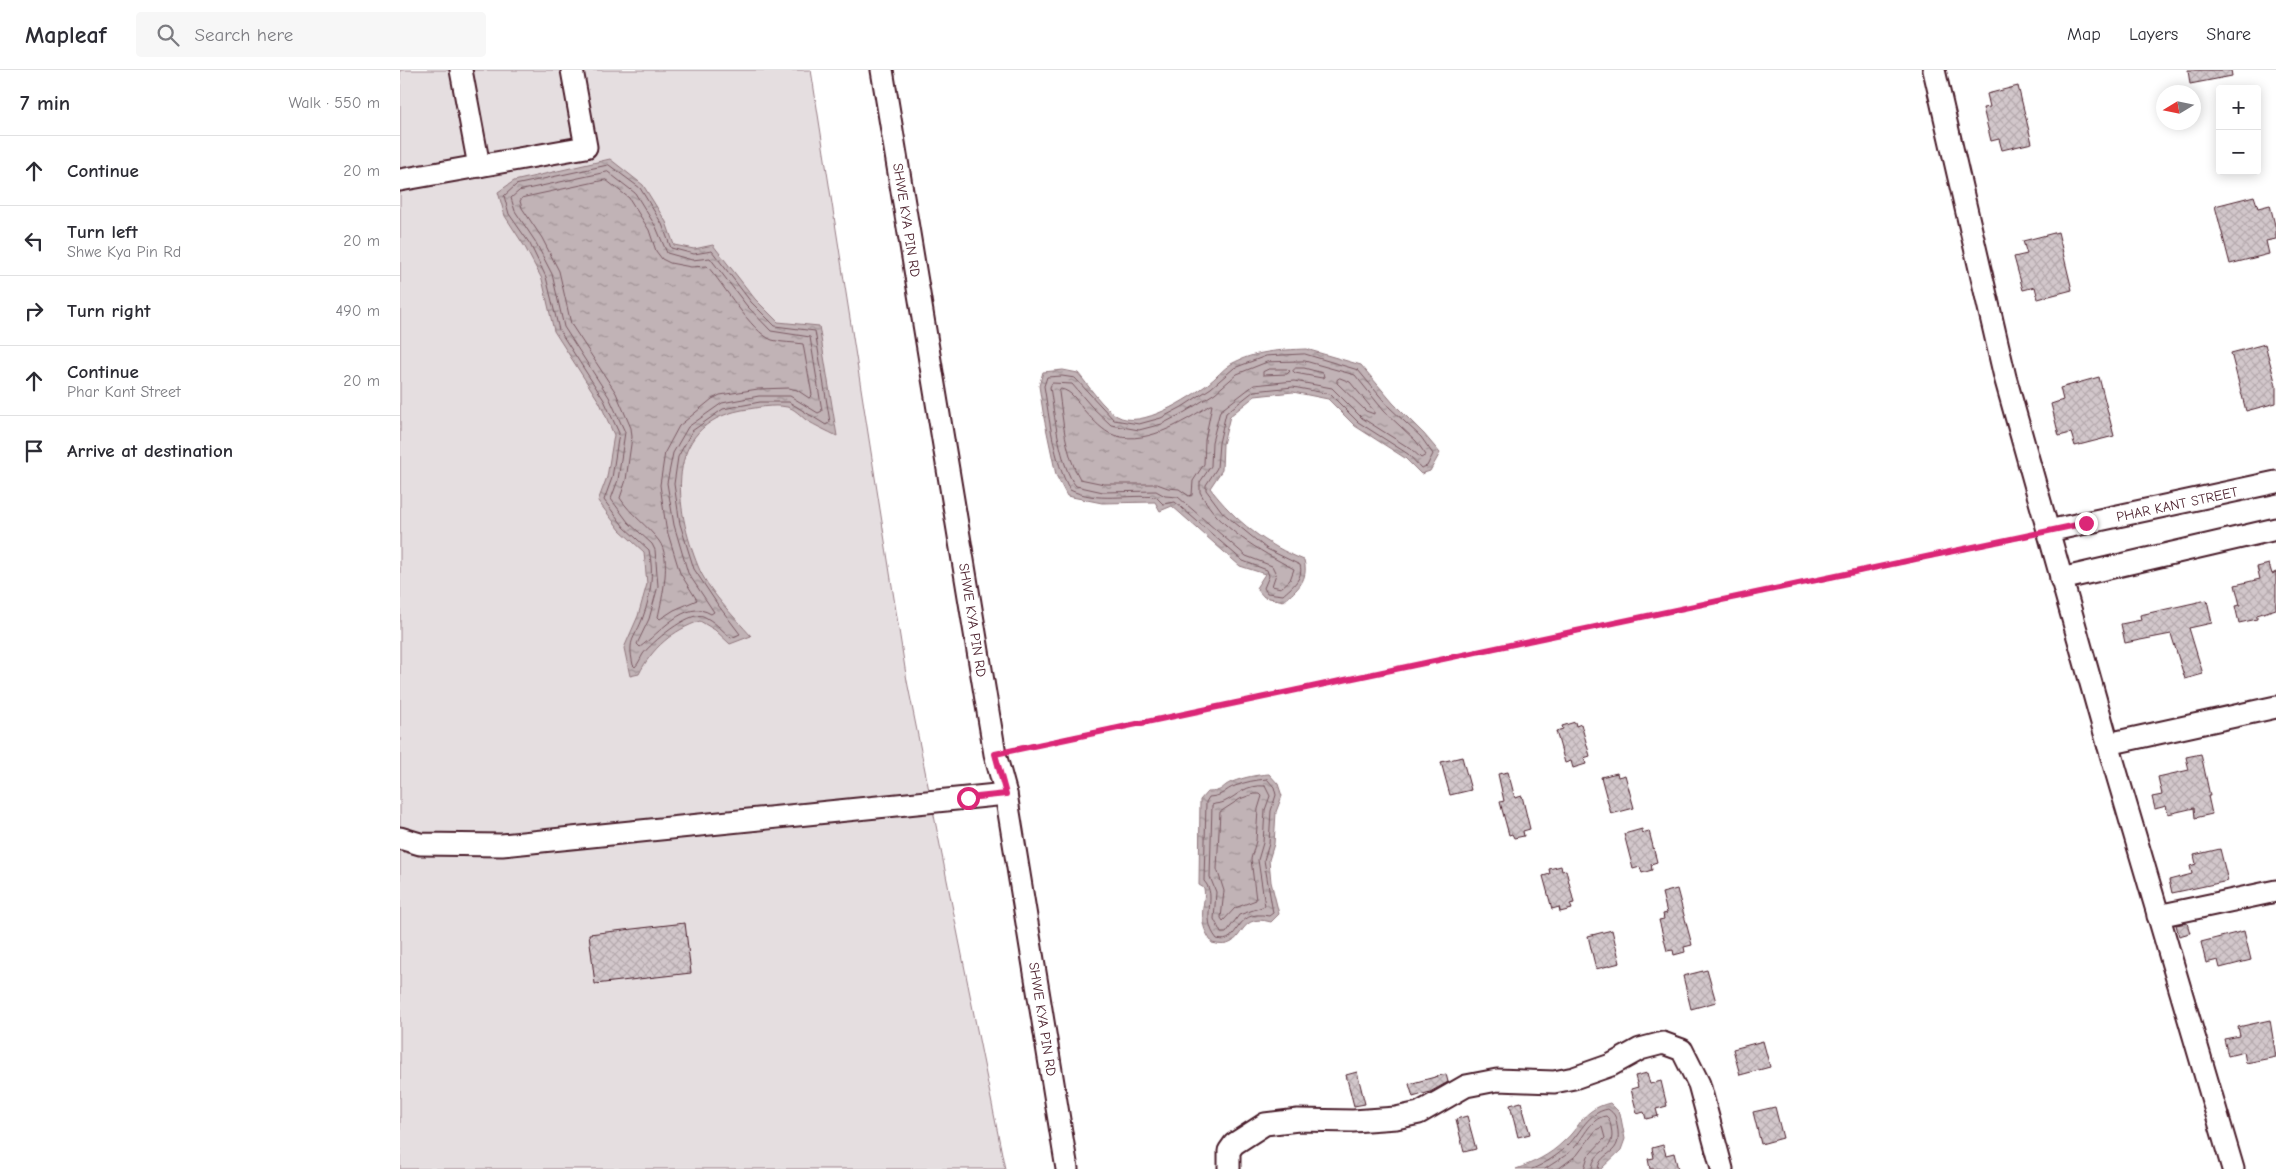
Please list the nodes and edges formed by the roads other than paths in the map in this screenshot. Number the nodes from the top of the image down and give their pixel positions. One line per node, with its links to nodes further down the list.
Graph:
1 (462, 70): 5 (street)
2 (572, 70): 5 (street)
3 (882, 70): 13 (street, SHWE KYA PIN RD)
4 (1934, 70): 9 (street)
5 (479, 166): 6 (street)
6 (400, 180)
7 (2276, 482): 9 (street, PHAR KANT STREET)
8 (2276, 529): 10 (street)
9 (2048, 531): 10 (street)
10 (2061, 579): 12 (street)
11 (2276, 706): 12 (street)
12 (2108, 744): 16 (street)
13 (1006, 794): 14 (street); 17 (street, SHWE KYA PIN RD)
14 (400, 838)
15 (2276, 891): 16 (street)
16 (2158, 916): 20 (street)
17 (1067, 1169)
18 (1229, 1169): 19 (street)
19 (1722, 1169)
20 (2233, 1169)

